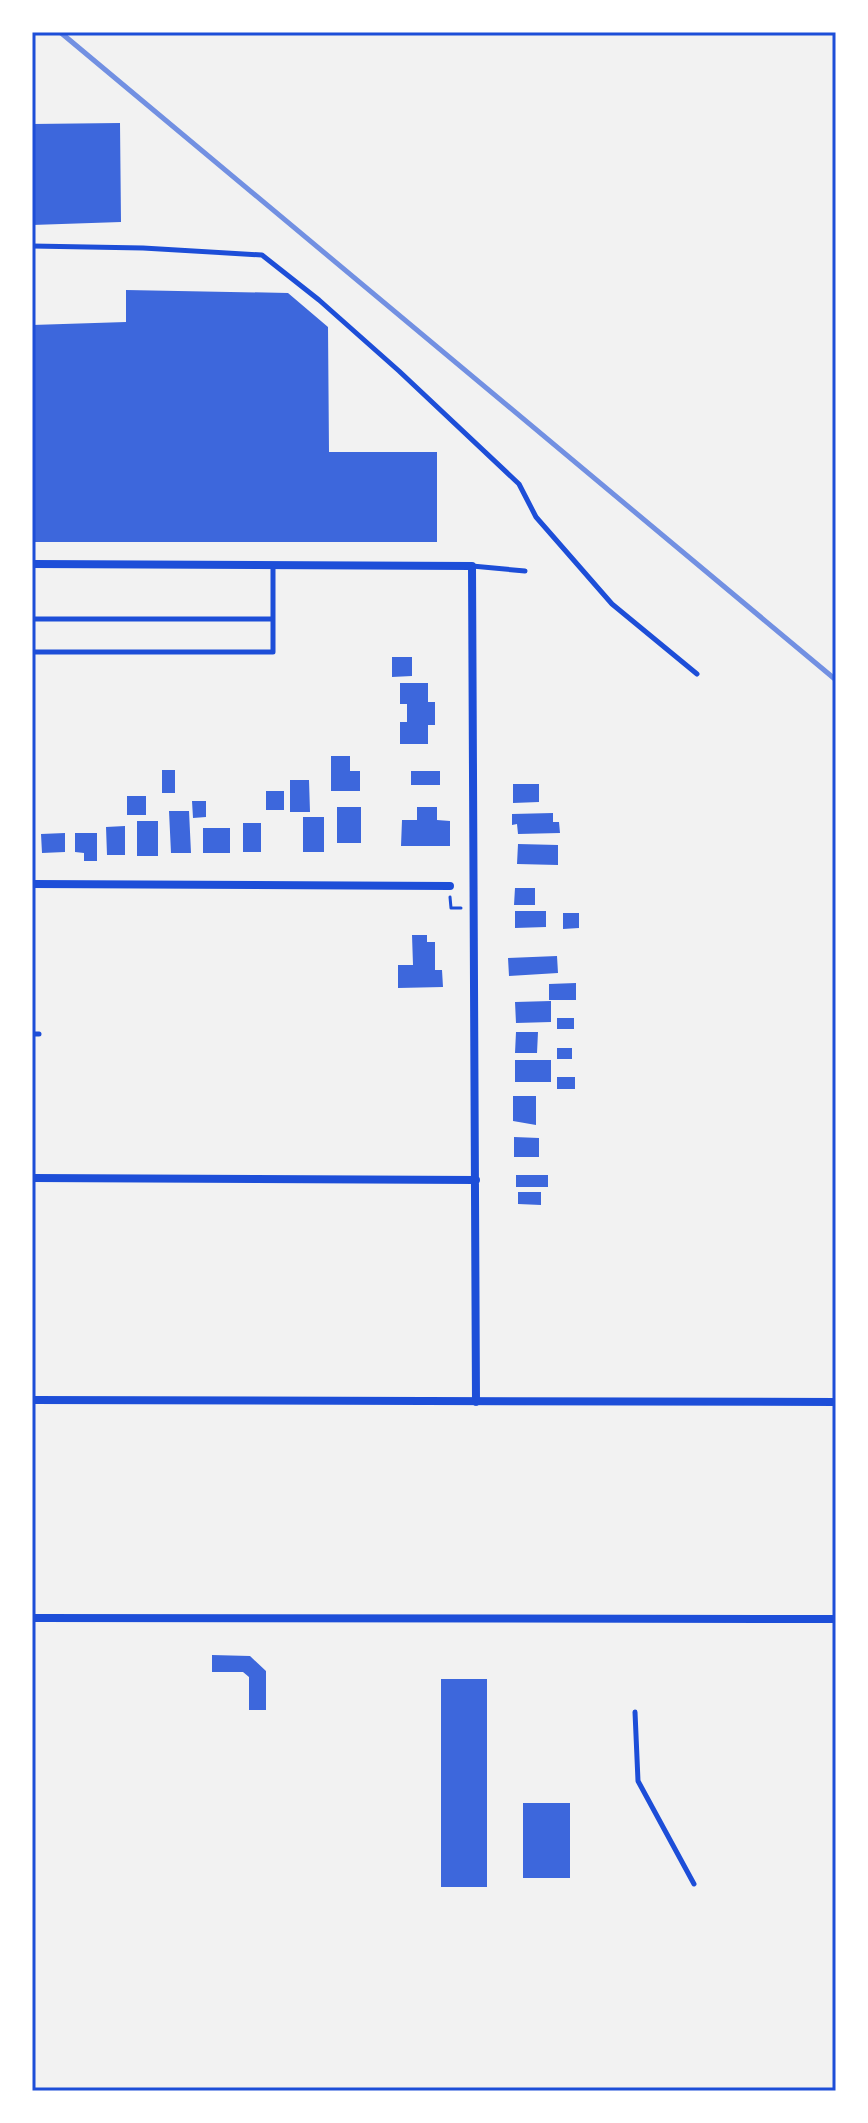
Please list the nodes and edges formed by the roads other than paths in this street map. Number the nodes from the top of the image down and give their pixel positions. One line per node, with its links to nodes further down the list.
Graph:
1 (32, 246): 9 (lane)
2 (32, 564): 3 (street)
3 (273, 566): 4 (street); 7 (lane)
4 (472, 566): 5 (lane); 13 (street)
5 (525, 571)
6 (32, 619): 7 (lane)
7 (273, 619): 8 (lane)
8 (32, 652)
9 (697, 674)
10 (32, 884): 11 (street)
11 (450, 886)
12 (32, 1178): 13 (street)
13 (476, 1180): 15 (street)
14 (32, 1400): 15 (street)
15 (476, 1402): 16 (street)
16 (836, 1402)
17 (32, 1618): 18 (street)
18 (836, 1619)
19 (635, 1712): 20 (lane)
20 (694, 1884)

